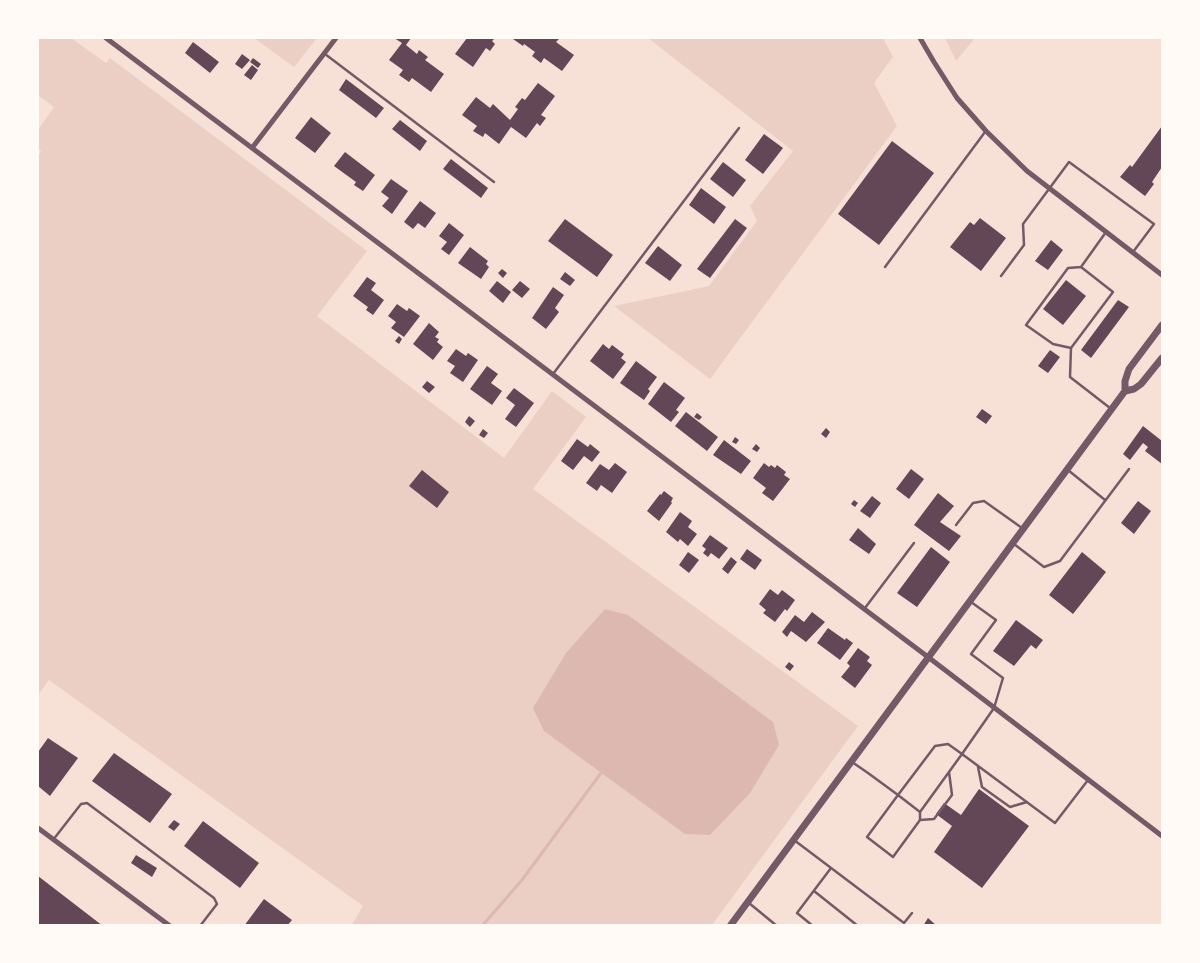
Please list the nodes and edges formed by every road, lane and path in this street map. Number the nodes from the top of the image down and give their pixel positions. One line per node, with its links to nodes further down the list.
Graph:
1 (106, 38): 7 (street)
2 (336, 38): 4 (street)
3 (920, 38): 6 (street)
4 (323, 54): 7 (street); 8 (lane)
5 (739, 128): 19 (lane)
6 (986, 131): 9 (street); 12 (lane)
7 (252, 148): 19 (street)
8 (494, 182)
9 (1049, 188): 10 (street); 11 (lane); 15 (lane)
10 (1106, 232): 11 (street); 13 (lane)
11 (1133, 252): 14 (street)
12 (885, 266)
13 (1081, 267): 17 (lane); 17 (lane)
14 (1162, 275)
15 (1001, 276)
16 (1162, 325): 20 (street)
17 (1072, 348): 21 (lane)
18 (1162, 358): 20 (street)
19 (552, 375): 30 (street)
20 (1125, 391): 21 (street)
21 (1112, 409): 23 (street)
22 (1129, 469): 24 (lane)
23 (1067, 470): 24 (lane); 26 (street)
24 (1106, 500): 28 (lane)
25 (956, 525): 26 (lane)
26 (1023, 529): 28 (street)
27 (914, 543): 30 (lane)
28 (1013, 543): 29 (street)
29 (970, 601): 31 (street); 32 (lane)
30 (864, 609): 31 (street)
31 (928, 657): 32 (street); 34 (street)
32 (994, 708): 33 (lane); 37 (street)
33 (962, 754): 35 (lane); 36 (lane); 38 (lane)
34 (851, 761): 38 (lane); 44 (street)
35 (978, 766): 39 (lane); 39 (lane)
36 (949, 772): 40 (lane); 41 (lane)
37 (1089, 780): 39 (lane); 43 (street)
38 (898, 795): 40 (lane); 41 (lane)
39 (1027, 802)
40 (920, 812): 41 (lane)
41 (920, 820)
42 (38, 828): 45 (street)
43 (1162, 836)
44 (793, 839): 46 (lane); 48 (street)
45 (53, 840): 50 (street); 51 (lane)
46 (832, 868): 47 (lane); 49 (lane)
47 (814, 891): 54 (lane); 55 (lane)
48 (747, 902): 52 (street); 53 (lane)
49 (912, 913)
50 (170, 926)
51 (200, 926)
52 (730, 926)
53 (777, 926)
54 (813, 926)
55 (858, 926)

